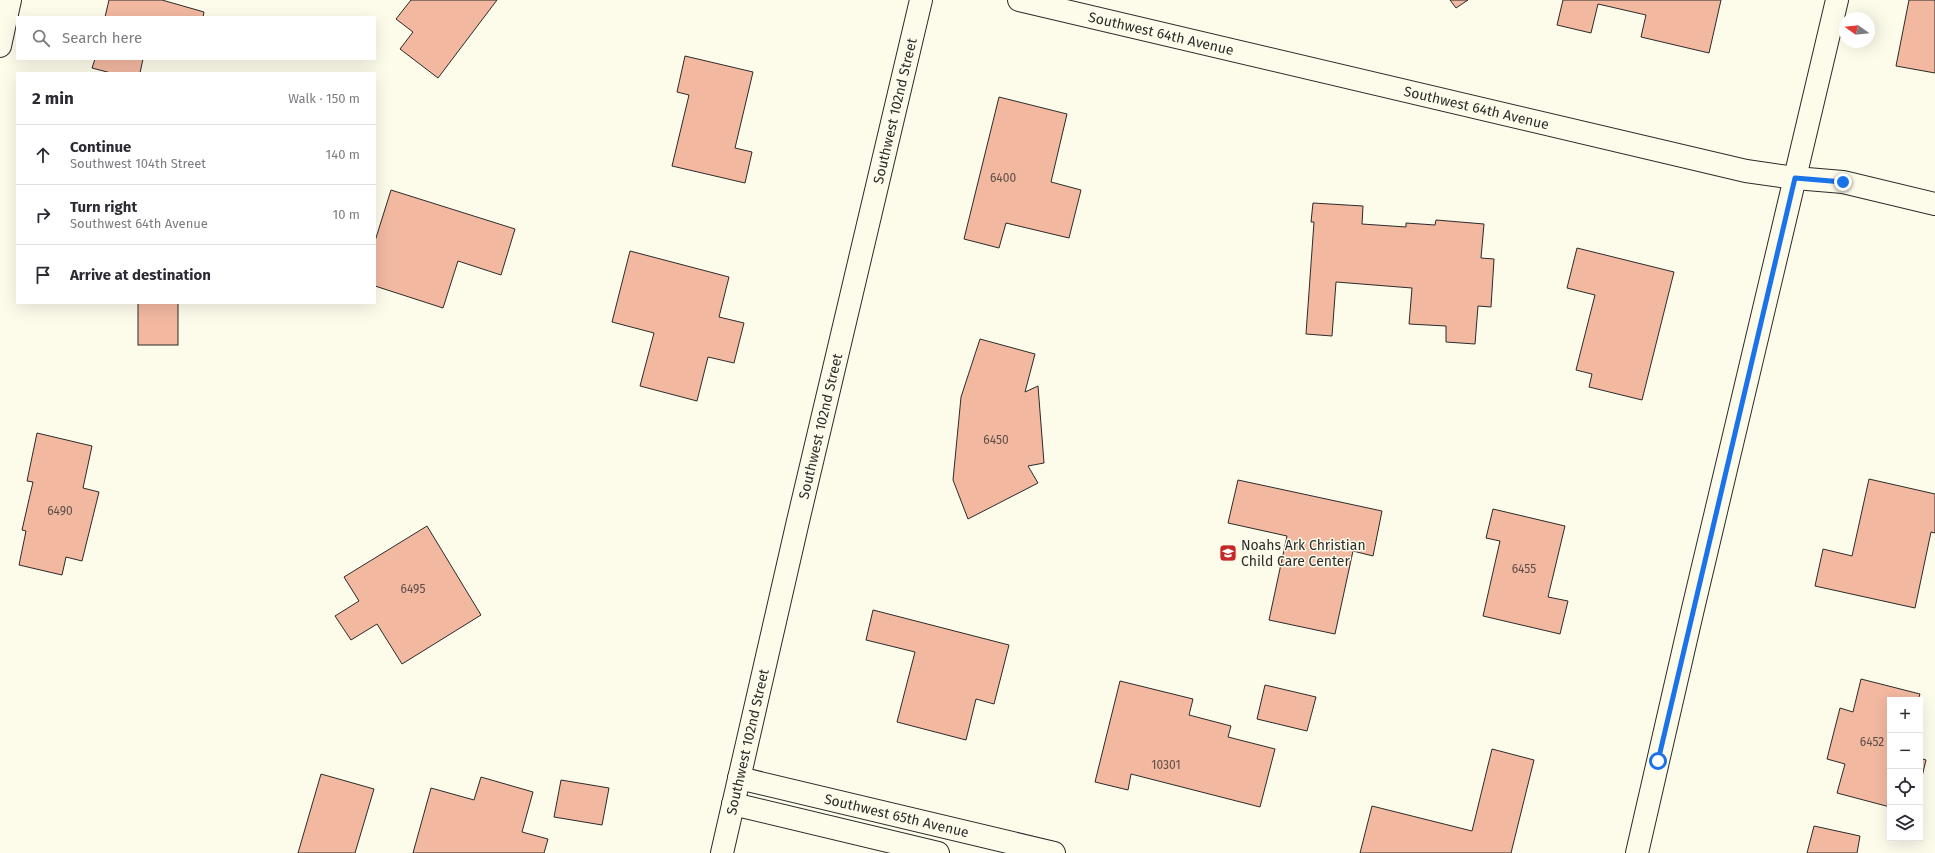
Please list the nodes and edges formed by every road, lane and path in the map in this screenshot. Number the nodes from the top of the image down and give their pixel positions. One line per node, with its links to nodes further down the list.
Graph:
1 (10, 0): 5 (street)
2 (921, 0): 8 (street, Southwest 102nd Street)
3 (1019, 0): 6 (street, Southwest 64th Avenue)
4 (1837, 0): 6 (street)
5 (0, 46)
6 (1795, 178): 7 (street, Southwest 64th Avenue); 13 (street)
7 (1935, 204)
8 (739, 778): 9 (street, Southwest 102nd Street); 12 (street, Southwest 65th Avenue)
9 (733, 804): 10 (street, Southwest 102nd Street); 11 (street, Southwest 65th Avenue)
10 (722, 853)
11 (938, 853)
12 (1054, 853)
13 (1637, 853)

